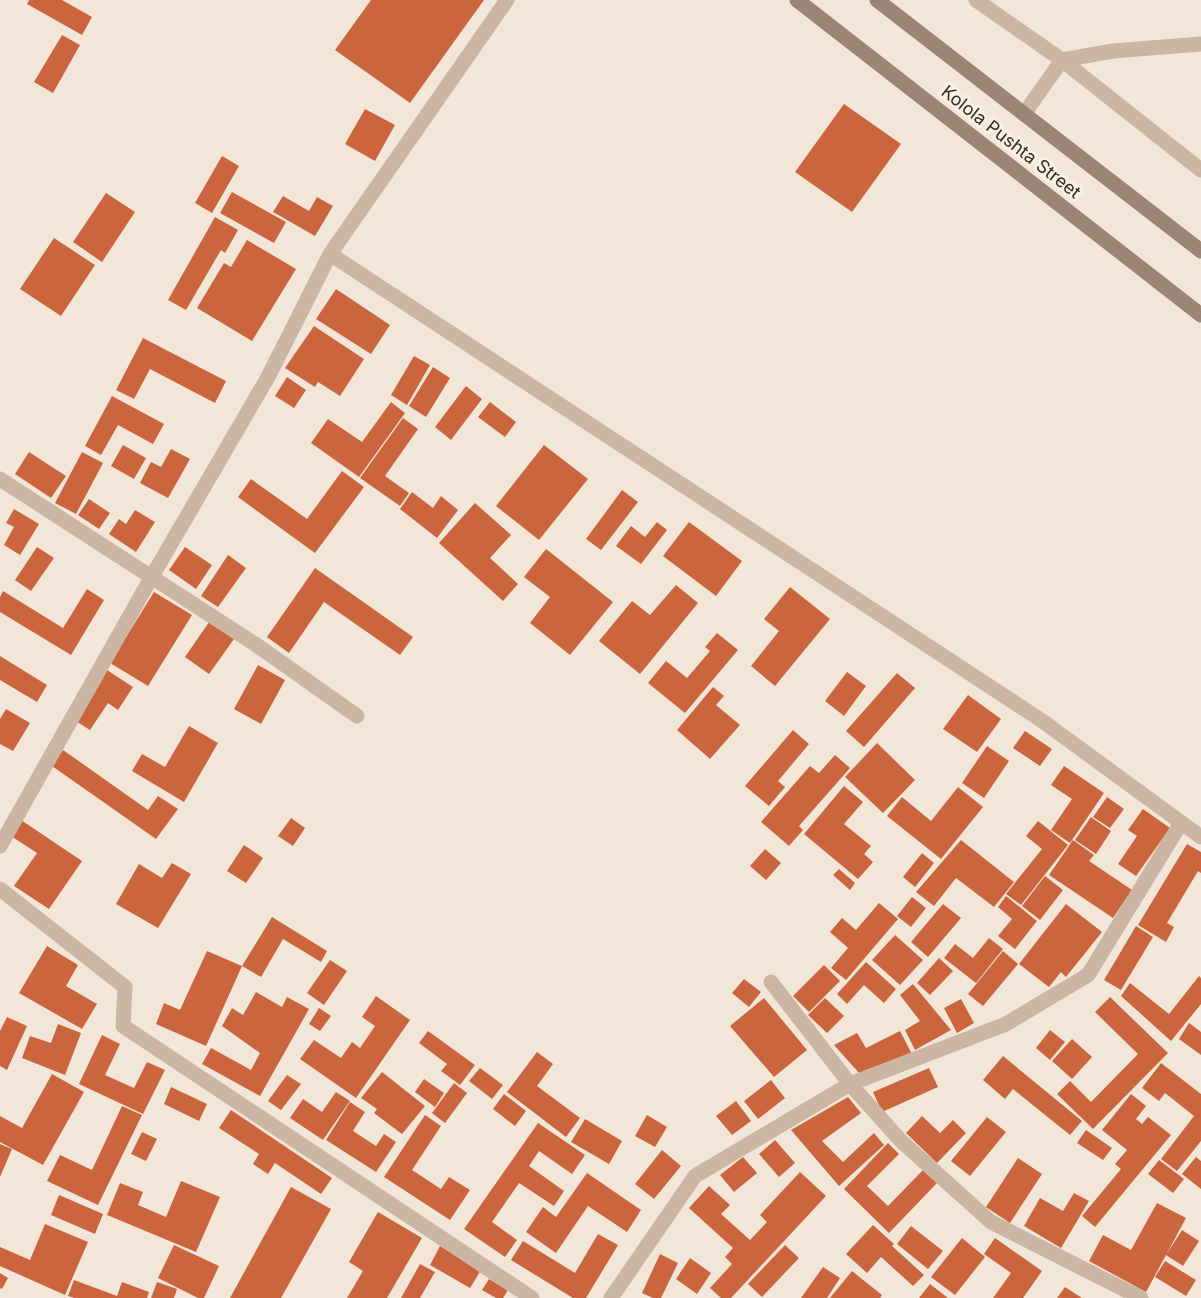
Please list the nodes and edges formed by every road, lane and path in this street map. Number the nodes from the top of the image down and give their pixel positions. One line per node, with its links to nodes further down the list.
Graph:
1 (507, 0): 10 (street)
2 (797, 0): 11 (main road, Kolola Pushta Street)
3 (877, 0): 7 (main road)
4 (975, 0): 6 (street)
5 (1201, 44): 6 (street)
6 (1062, 60): 7 (street); 8 (street)
7 (1023, 114): 9 (main road)
8 (1201, 170)
9 (1201, 251)
10 (330, 254): 13 (street); 15 (street)
11 (1201, 315)
12 (0, 479): 13 (street)
13 (151, 578): 14 (street); 17 (street)
14 (357, 716)
15 (1181, 823): 16 (street); 20 (street)
16 (1201, 837)
17 (0, 846)
18 (0, 889): 21 (street)
19 (771, 982): 20 (street)
20 (850, 1084): 22 (street); 23 (street)
21 (532, 1298)
22 (611, 1298)
23 (1141, 1298)

